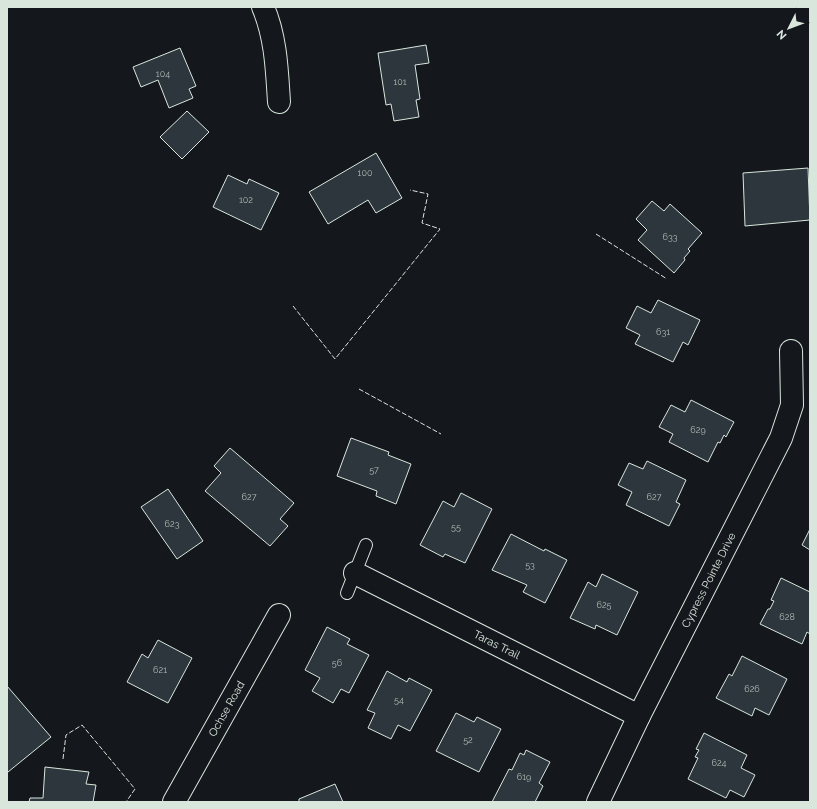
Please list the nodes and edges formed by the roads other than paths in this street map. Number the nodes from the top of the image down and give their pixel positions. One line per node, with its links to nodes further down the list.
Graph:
1 (263, 7): 2 (street)
2 (279, 102)
3 (791, 351): 8 (street, Cypress Pointe Drive)
4 (366, 545): 5 (lane)
5 (355, 573): 6 (lane); 8 (street, Taras Trail)
6 (347, 594)
7 (279, 615): 9 (street, Ochse Road)
8 (639, 716): 10 (street, Cypress Pointe Drive)
9 (174, 802)
10 (598, 802)

